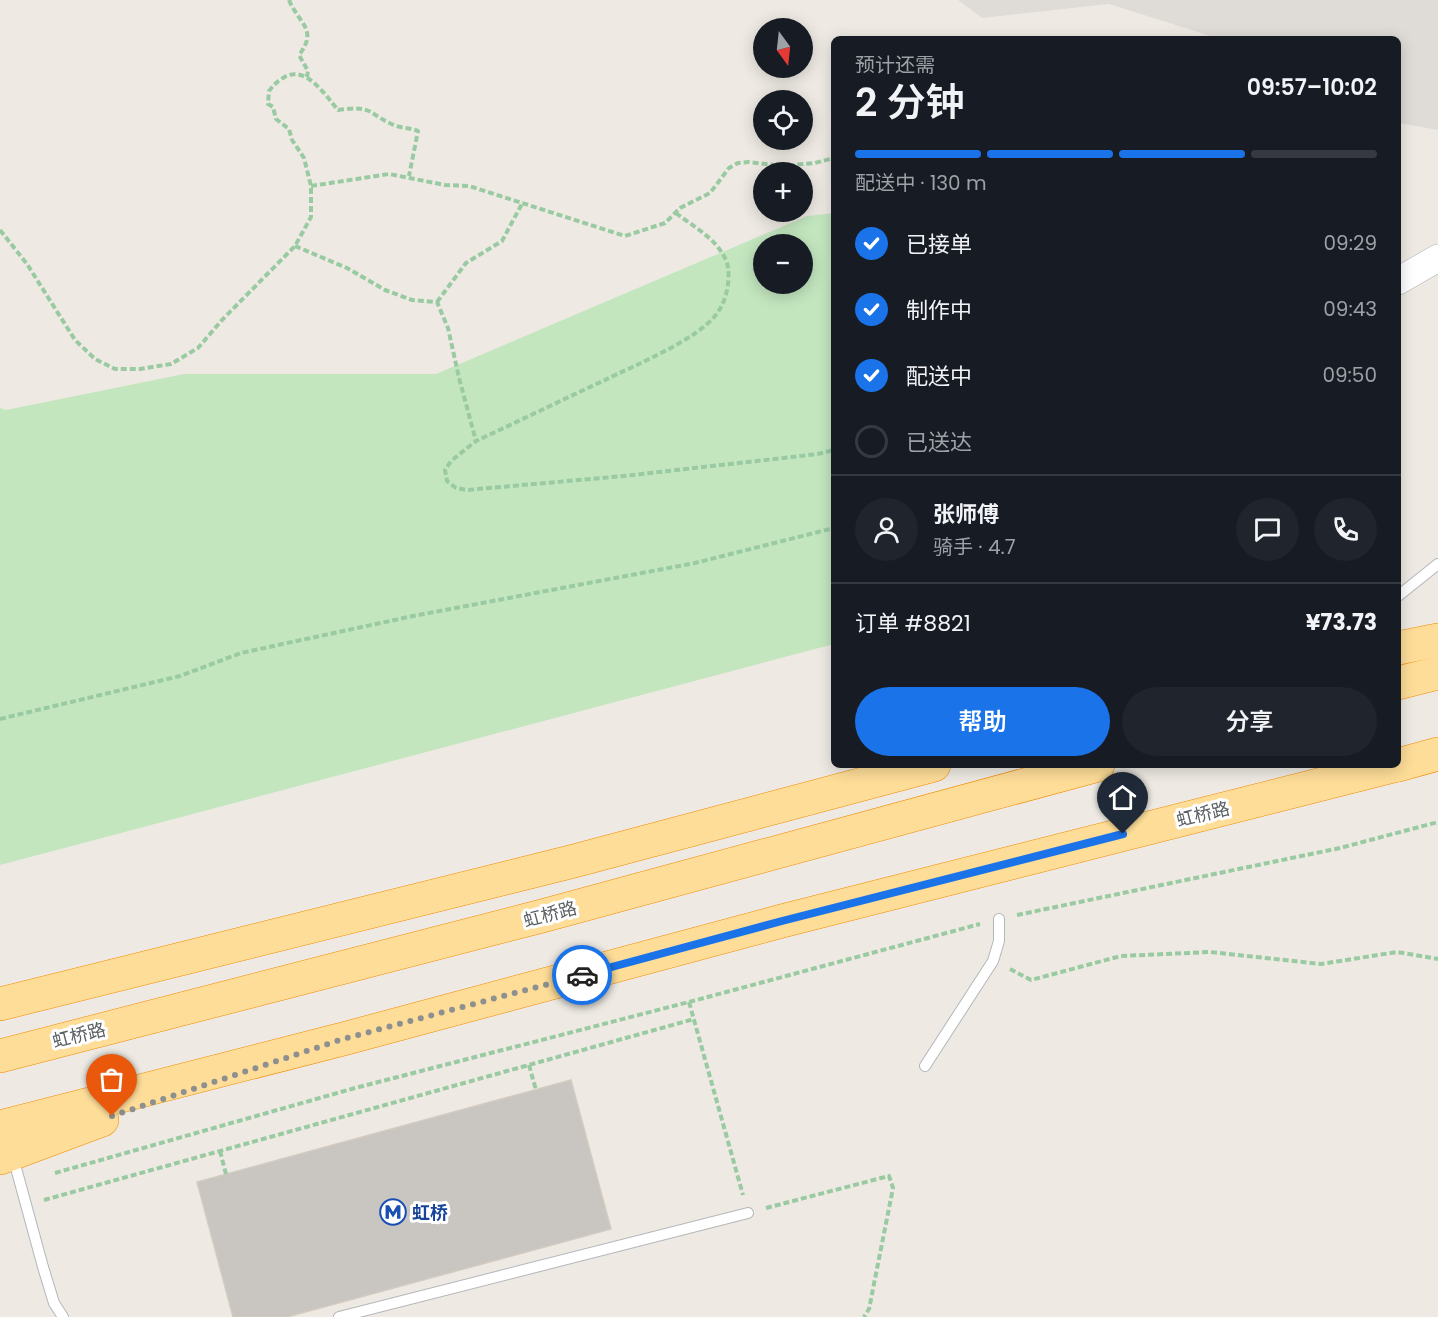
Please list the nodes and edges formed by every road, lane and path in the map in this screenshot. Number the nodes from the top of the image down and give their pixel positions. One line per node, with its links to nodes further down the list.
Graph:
1 (289, 0): 2 (path)
2 (307, 77): 4 (path); 5 (path)
3 (831, 159): 7 (path)
4 (409, 176): 5 (path); 6 (path)
5 (310, 186): 9 (path)
6 (523, 202): 7 (path); 12 (path)
7 (676, 213): 13 (path)
8 (0, 230): 9 (path)
9 (295, 246): 12 (path)
10 (1438, 258): 11 (street)
11 (1401, 279)
12 (436, 302): 13 (path)
13 (476, 441): 14 (path)
14 (831, 451)
15 (831, 529): 22 (path)
16 (1438, 564): 17 (lane)
17 (1401, 594)
18 (1438, 640): 19 (highway)
19 (1401, 647)
20 (1438, 673): 21 (highway)
21 (1401, 682)
22 (0, 719)
23 (1438, 754): 24 (highway, 虹桥路)
24 (1401, 764)
25 (923, 768): 33 (highway)
26 (1087, 768): 35 (highway, 虹桥路)
27 (1385, 768): 39 (highway, 虹桥路)
28 (1438, 822): 29 (path)
29 (999, 919): 31 (lane); 32 (path)
30 (1438, 959): 31 (path)
31 (993, 961): 37 (lane)
32 (689, 1002): 34 (path); 39 (path)
33 (4, 1003)
34 (694, 1019): 36 (path); 43 (path)
35 (0, 1056)
36 (529, 1065): 38 (path); 40 (path)
37 (925, 1066)
38 (536, 1090)
39 (8, 1147): 42 (lane)
40 (220, 1151): 41 (path); 42 (path)
41 (226, 1174)
42 (26, 1205): 44 (lane)
43 (747, 1213): 45 (lane); 46 (path)
44 (63, 1317)
45 (339, 1317)
46 (864, 1317)

